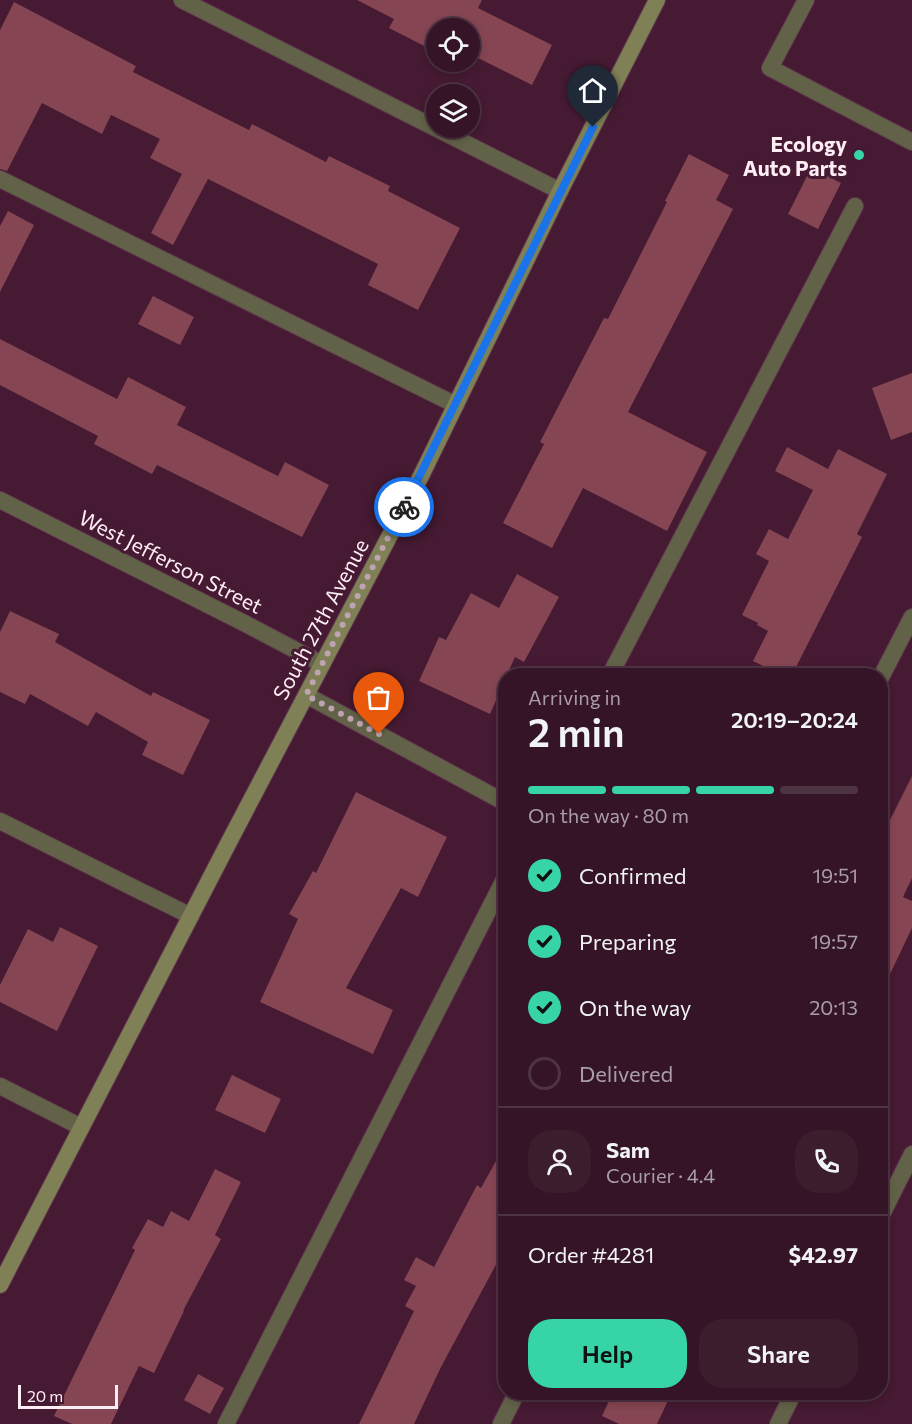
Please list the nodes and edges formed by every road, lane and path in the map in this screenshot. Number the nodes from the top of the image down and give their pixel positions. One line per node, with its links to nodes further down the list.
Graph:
1 (182, 0): 6 (street)
2 (657, 0): 6 (main road, South 27th Avenue)
3 (806, 0): 4 (street)
4 (912, 142)
5 (0, 179): 8 (street)
6 (560, 191): 8 (main road, South 27th Avenue)
7 (855, 206): 12 (street)
8 (456, 405): 11 (main road, South 27th Avenue)
9 (0, 501): 11 (street, West Jefferson Street)
10 (912, 617): 13 (street)
11 (322, 664): 14 (main road, South 27th Avenue)
12 (614, 668)
13 (886, 668)
14 (306, 695): 15 (street); 18 (main road, South 27th Avenue)
15 (498, 799)
16 (0, 821): 18 (street)
17 (498, 892): 26 (street)
18 (191, 916): 20 (main road, South 27th Avenue)
19 (0, 1086): 20 (street)
20 (81, 1128): 23 (main road, South 27th Avenue)
21 (912, 1154): 22 (street)
22 (888, 1202)
23 (0, 1284)
24 (513, 1400): 27 (street)
25 (790, 1400): 28 (street)
26 (226, 1424)
27 (501, 1424)
28 (778, 1424)

